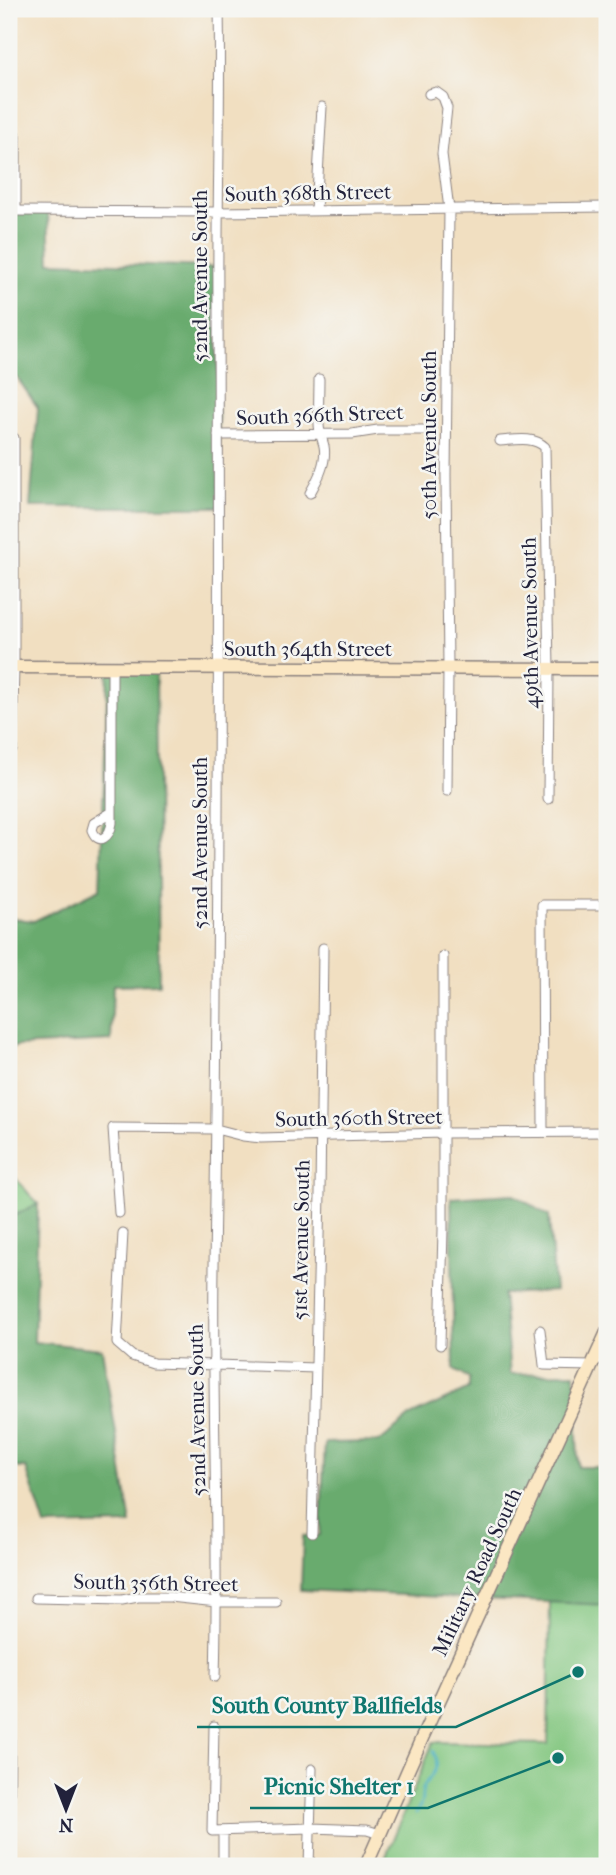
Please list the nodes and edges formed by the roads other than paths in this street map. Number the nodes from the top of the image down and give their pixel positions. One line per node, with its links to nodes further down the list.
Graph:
1 (219, 9): 9 (street, 52nd Avenue South)
2 (429, 94): 6 (street, 50th Avenue South)
3 (322, 107): 7 (street)
4 (16, 136): 8 (street)
5 (607, 207): 6 (street, South 368th Street)
6 (449, 209): 7 (street, South 368th Street); 19 (street, 50th Avenue South)
7 (316, 210): 9 (street, South 368th Street)
8 (13, 211): 9 (street, South 368th Street)
9 (217, 212): 13 (street, 52nd Avenue South)
10 (319, 380): 12 (street)
11 (422, 430): 12 (street, South 366th Street)
12 (320, 434): 13 (street, South 366th Street); 16 (street)
13 (218, 435): 18 (street, 52nd Avenue South)
14 (14, 438): 17 (street)
15 (500, 441): 21 (street, 49th Avenue South)
16 (310, 493)
17 (12, 667): 20 (street, South 364th Street); 23 (street)
18 (218, 668): 19 (street, South 364th Street); 20 (street, South 364th Street); 30 (street, 52nd Avenue South)
19 (448, 668): 21 (street, South 364th Street); 24 (street, 50th Avenue South)
20 (112, 669): 26 (street)
21 (550, 669): 22 (street, South 364th Street); 25 (street, 49th Avenue South)
22 (607, 669)
23 (12, 750)
24 (447, 791)
25 (548, 799)
26 (112, 812)
27 (607, 905): 31 (street)
28 (323, 948): 34 (street, 51st Avenue South)
29 (443, 956): 33 (street)
30 (216, 1129): 34 (street, South 360th Street); 35 (street, South 360th Street); 41 (street, 52nd Avenue South)
31 (543, 1132): 32 (street, South 360th Street); 33 (street, South 360th Street)
32 (607, 1132)
33 (443, 1133): 34 (street, South 360th Street); 39 (street)
34 (320, 1136): 42 (street, 51st Avenue South)
35 (119, 1213)
36 (123, 1233): 41 (street)
37 (540, 1330): 40 (street)
38 (607, 1332): 40 (street, Military Road South)
39 (440, 1345)
40 (598, 1361): 53 (street, Military Road South)
41 (214, 1366): 42 (street); 45 (street, 52nd Avenue South)
42 (316, 1368): 43 (street, 51st Avenue South)
43 (312, 1533)
44 (36, 1598): 45 (street, South 356th Street)
45 (217, 1602): 46 (street, South 356th Street); 47 (street, 52nd Avenue South)
46 (276, 1602)
47 (215, 1677)
48 (214, 1727): 52 (street)
49 (10, 1732): 54 (street)
50 (312, 1769): 51 (street)
51 (311, 1828): 52 (street); 53 (street); 56 (street)
52 (218, 1831): 55 (street)
53 (380, 1834): 57 (street, Military Road South)
54 (9, 1866)
55 (223, 1866)
56 (309, 1866)
57 (366, 1866)

